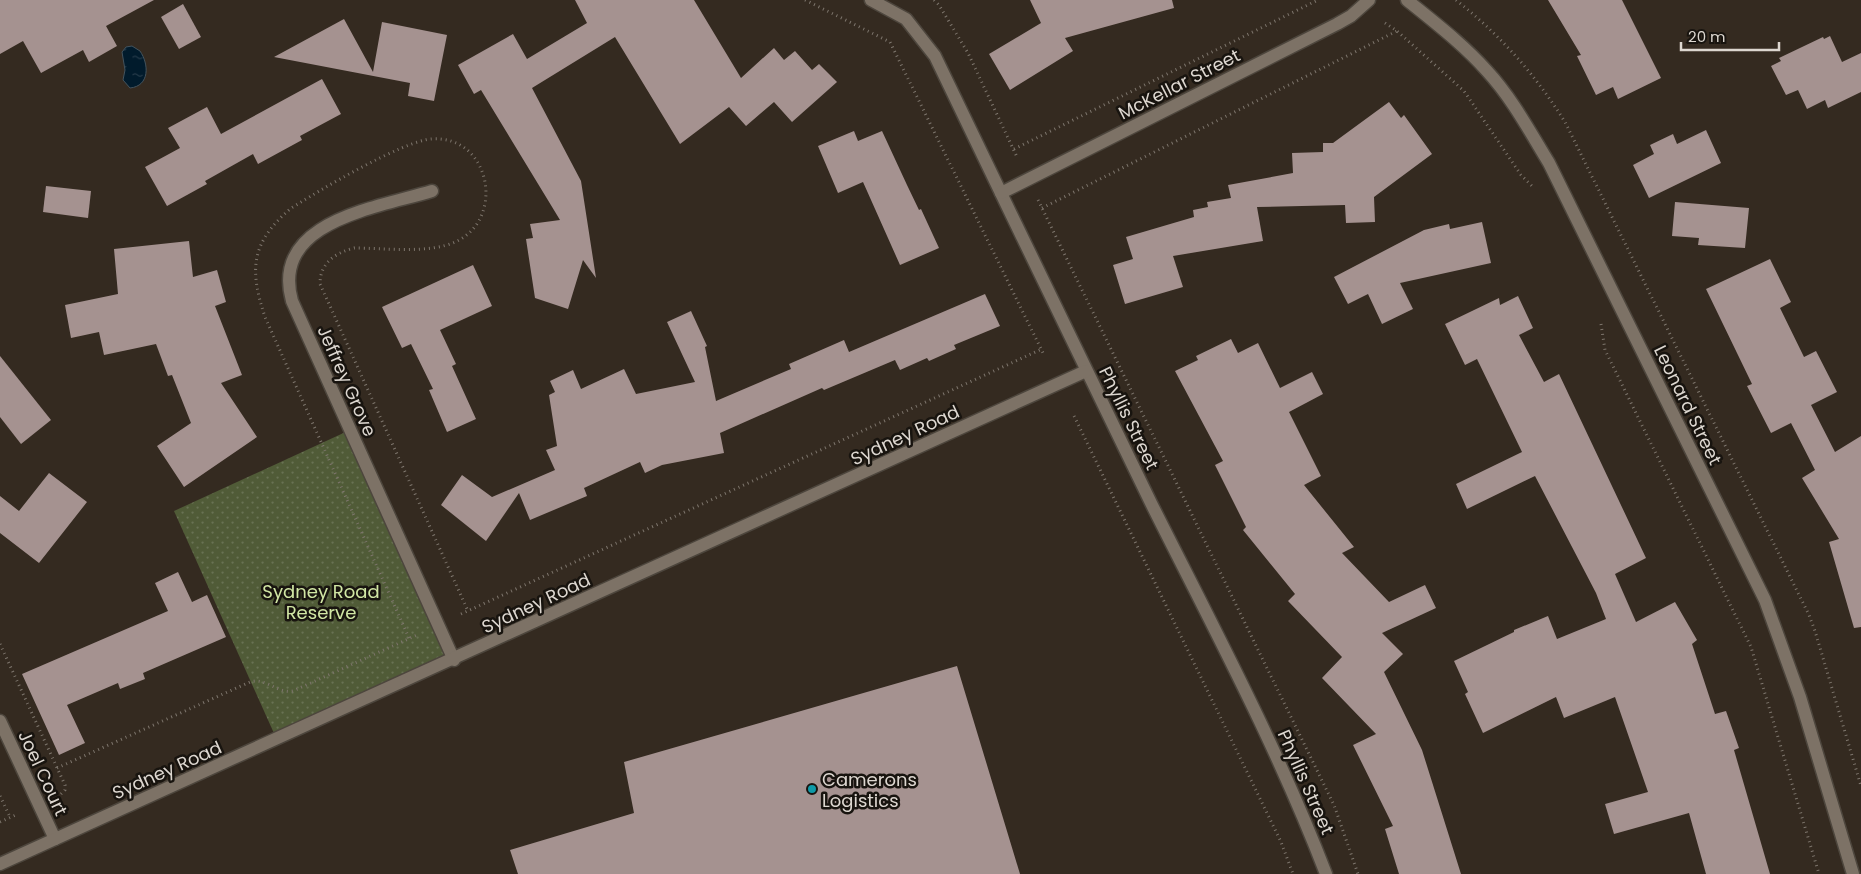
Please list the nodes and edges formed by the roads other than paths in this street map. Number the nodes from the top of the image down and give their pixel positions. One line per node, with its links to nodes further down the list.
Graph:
1 (871, 0): 5 (street, Phyllis Street)
2 (1369, 0): 5 (street, McKellar Street)
3 (1407, 0): 13 (street, Leonard Street)
4 (432, 191): 7 (street, Jeffrey Grove)
5 (1001, 192): 6 (street, Phyllis Street)
6 (1086, 371): 7 (street, Sydney Road); 12 (street, Phyllis Street)
7 (454, 660): 9 (street, Sydney Road)
8 (0, 721): 9 (street, Joel Court)
9 (55, 840): 10 (street, Sydney Road)
10 (0, 864)
11 (1861, 872): 13 (street)
12 (1326, 874)
13 (1854, 874)

